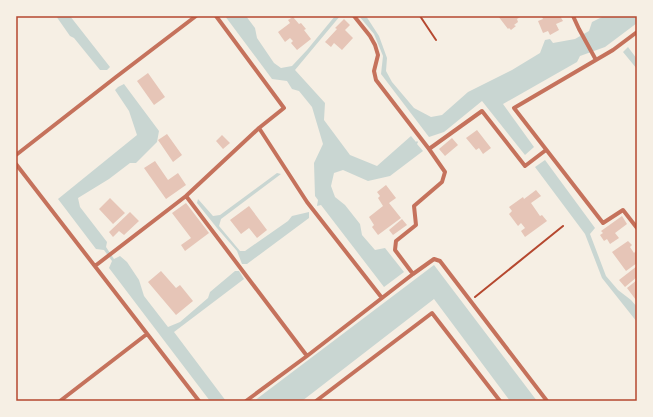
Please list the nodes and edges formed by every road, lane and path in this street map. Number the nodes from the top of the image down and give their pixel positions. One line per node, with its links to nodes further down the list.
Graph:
1 (196, 16): 12 (street)
2 (216, 16): 9 (street)
3 (354, 16): 10 (street)
4 (420, 16): 7 (path)
5 (573, 16): 8 (street)
6 (637, 32): 8 (street)
7 (436, 40)
8 (596, 60): 11 (street)
9 (259, 128): 14 (street); 19 (street)
10 (429, 149): 11 (street); 18 (street)
11 (546, 150): 16 (street)
12 (16, 155)
13 (16, 164): 17 (street)
14 (186, 196): 17 (street); 22 (street)
15 (563, 226): 20 (path)
16 (637, 228)
17 (95, 266): 21 (street)
18 (413, 274): 19 (street); 20 (street)
19 (382, 298): 22 (street)
20 (471, 300): 28 (street)
21 (147, 334): 23 (street); 24 (street)
22 (308, 356): 25 (street)
23 (60, 401)
24 (199, 401)
25 (246, 401)
26 (316, 401): 27 (street)
27 (500, 401)
28 (547, 401)

